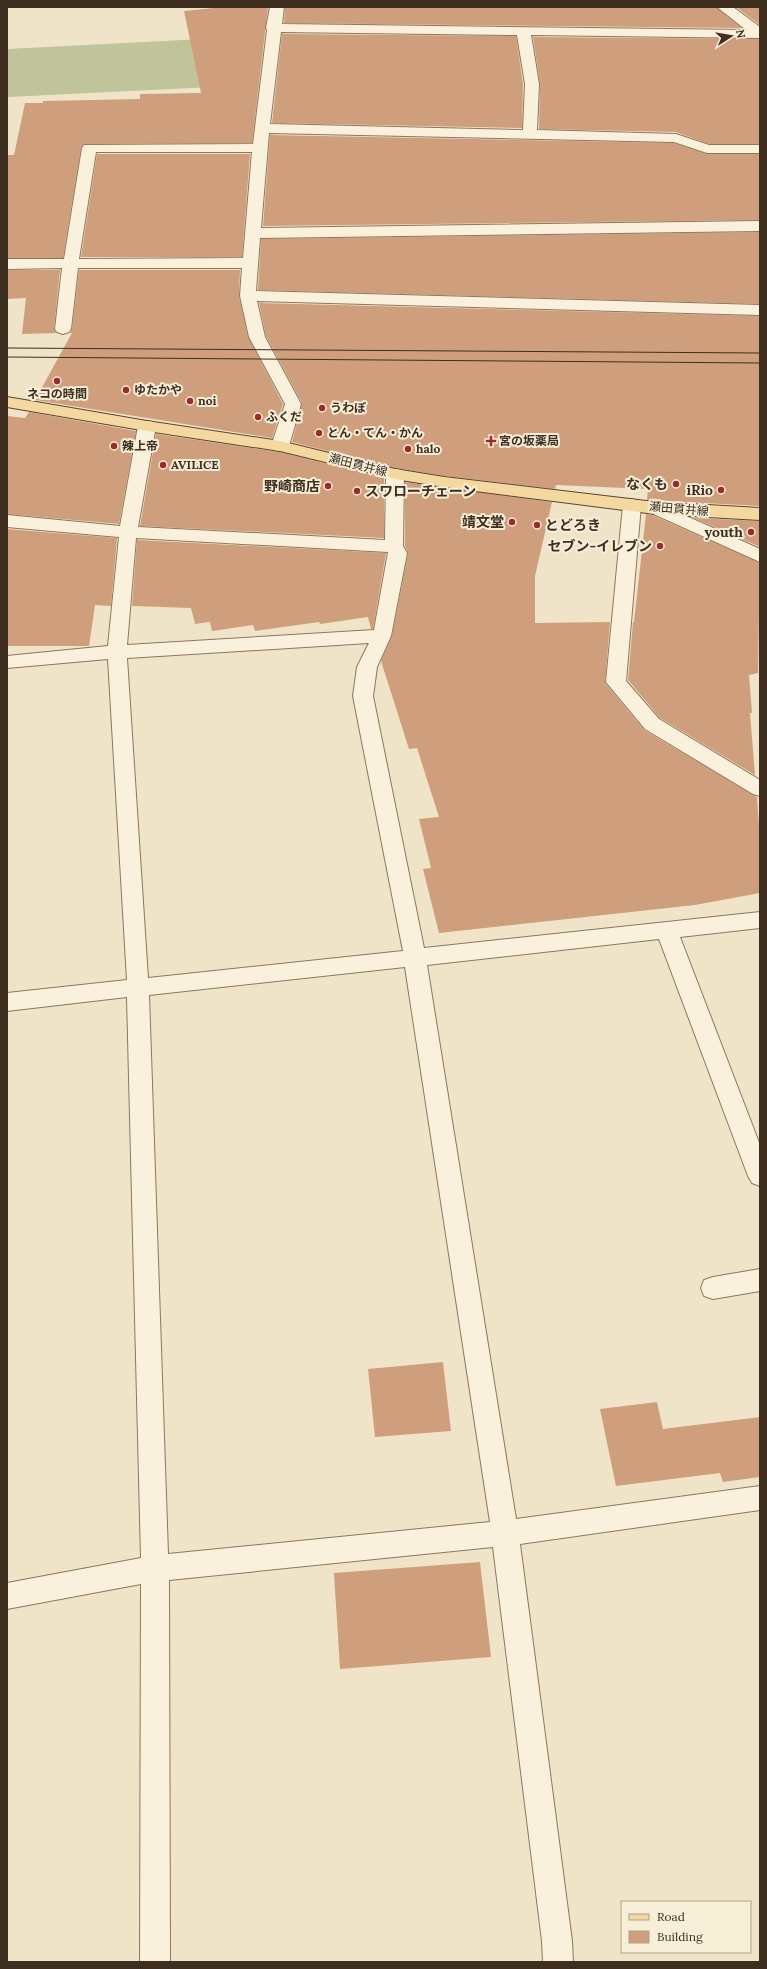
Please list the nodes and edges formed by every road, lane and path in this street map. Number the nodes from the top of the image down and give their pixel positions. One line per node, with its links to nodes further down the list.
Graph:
1 (277, 7): 3 (street)
2 (724, 7): 5 (street)
3 (273, 28): 4 (street); 6 (street)
4 (523, 31): 5 (street); 7 (street)
5 (760, 34)
6 (263, 128): 7 (street); 8 (street)
7 (530, 134): 9 (street)
8 (260, 148): 11 (street); 14 (street)
9 (760, 149)
10 (760, 226): 11 (street)
11 (254, 233): 12 (street)
12 (251, 263): 14 (street); 15 (street)
13 (7, 264): 14 (street)
14 (71, 264): 17 (street)
15 (248, 296): 16 (street); 20 (street)
16 (760, 310)
17 (62, 329)
18 (7, 402): 19 (main road, 瀬田貫井線)
19 (147, 426): 20 (main road, 瀬田貫井線); 26 (street)
20 (280, 446): 21 (main road, 瀬田貫井線)
21 (395, 474): 22 (main road, 瀬田貫井線); 27 (street)
22 (632, 505): 23 (main road, 瀬田貫井線); 32 (street)
23 (655, 508): 24 (main road, 瀬田貫井線); 28 (street)
24 (760, 514)
25 (7, 522): 26 (street)
26 (128, 532): 27 (street); 30 (street)
27 (394, 546): 29 (street)
28 (760, 556)
29 (382, 636): 30 (street); 35 (street)
30 (117, 652): 31 (street); 36 (street)
31 (7, 662)
32 (760, 789)
33 (760, 920): 34 (street)
34 (667, 931): 35 (street); 38 (street)
35 (415, 958): 36 (street); 42 (street)
36 (138, 988): 37 (street); 43 (street)
37 (7, 1002)
38 (760, 1176)
39 (760, 1280): 40 (street)
40 (713, 1288)
41 (760, 1498): 42 (street)
42 (505, 1533): 43 (street); 46 (street)
43 (155, 1568): 44 (street); 45 (street)
44 (7, 1596)
45 (155, 1962)
46 (558, 1962)

